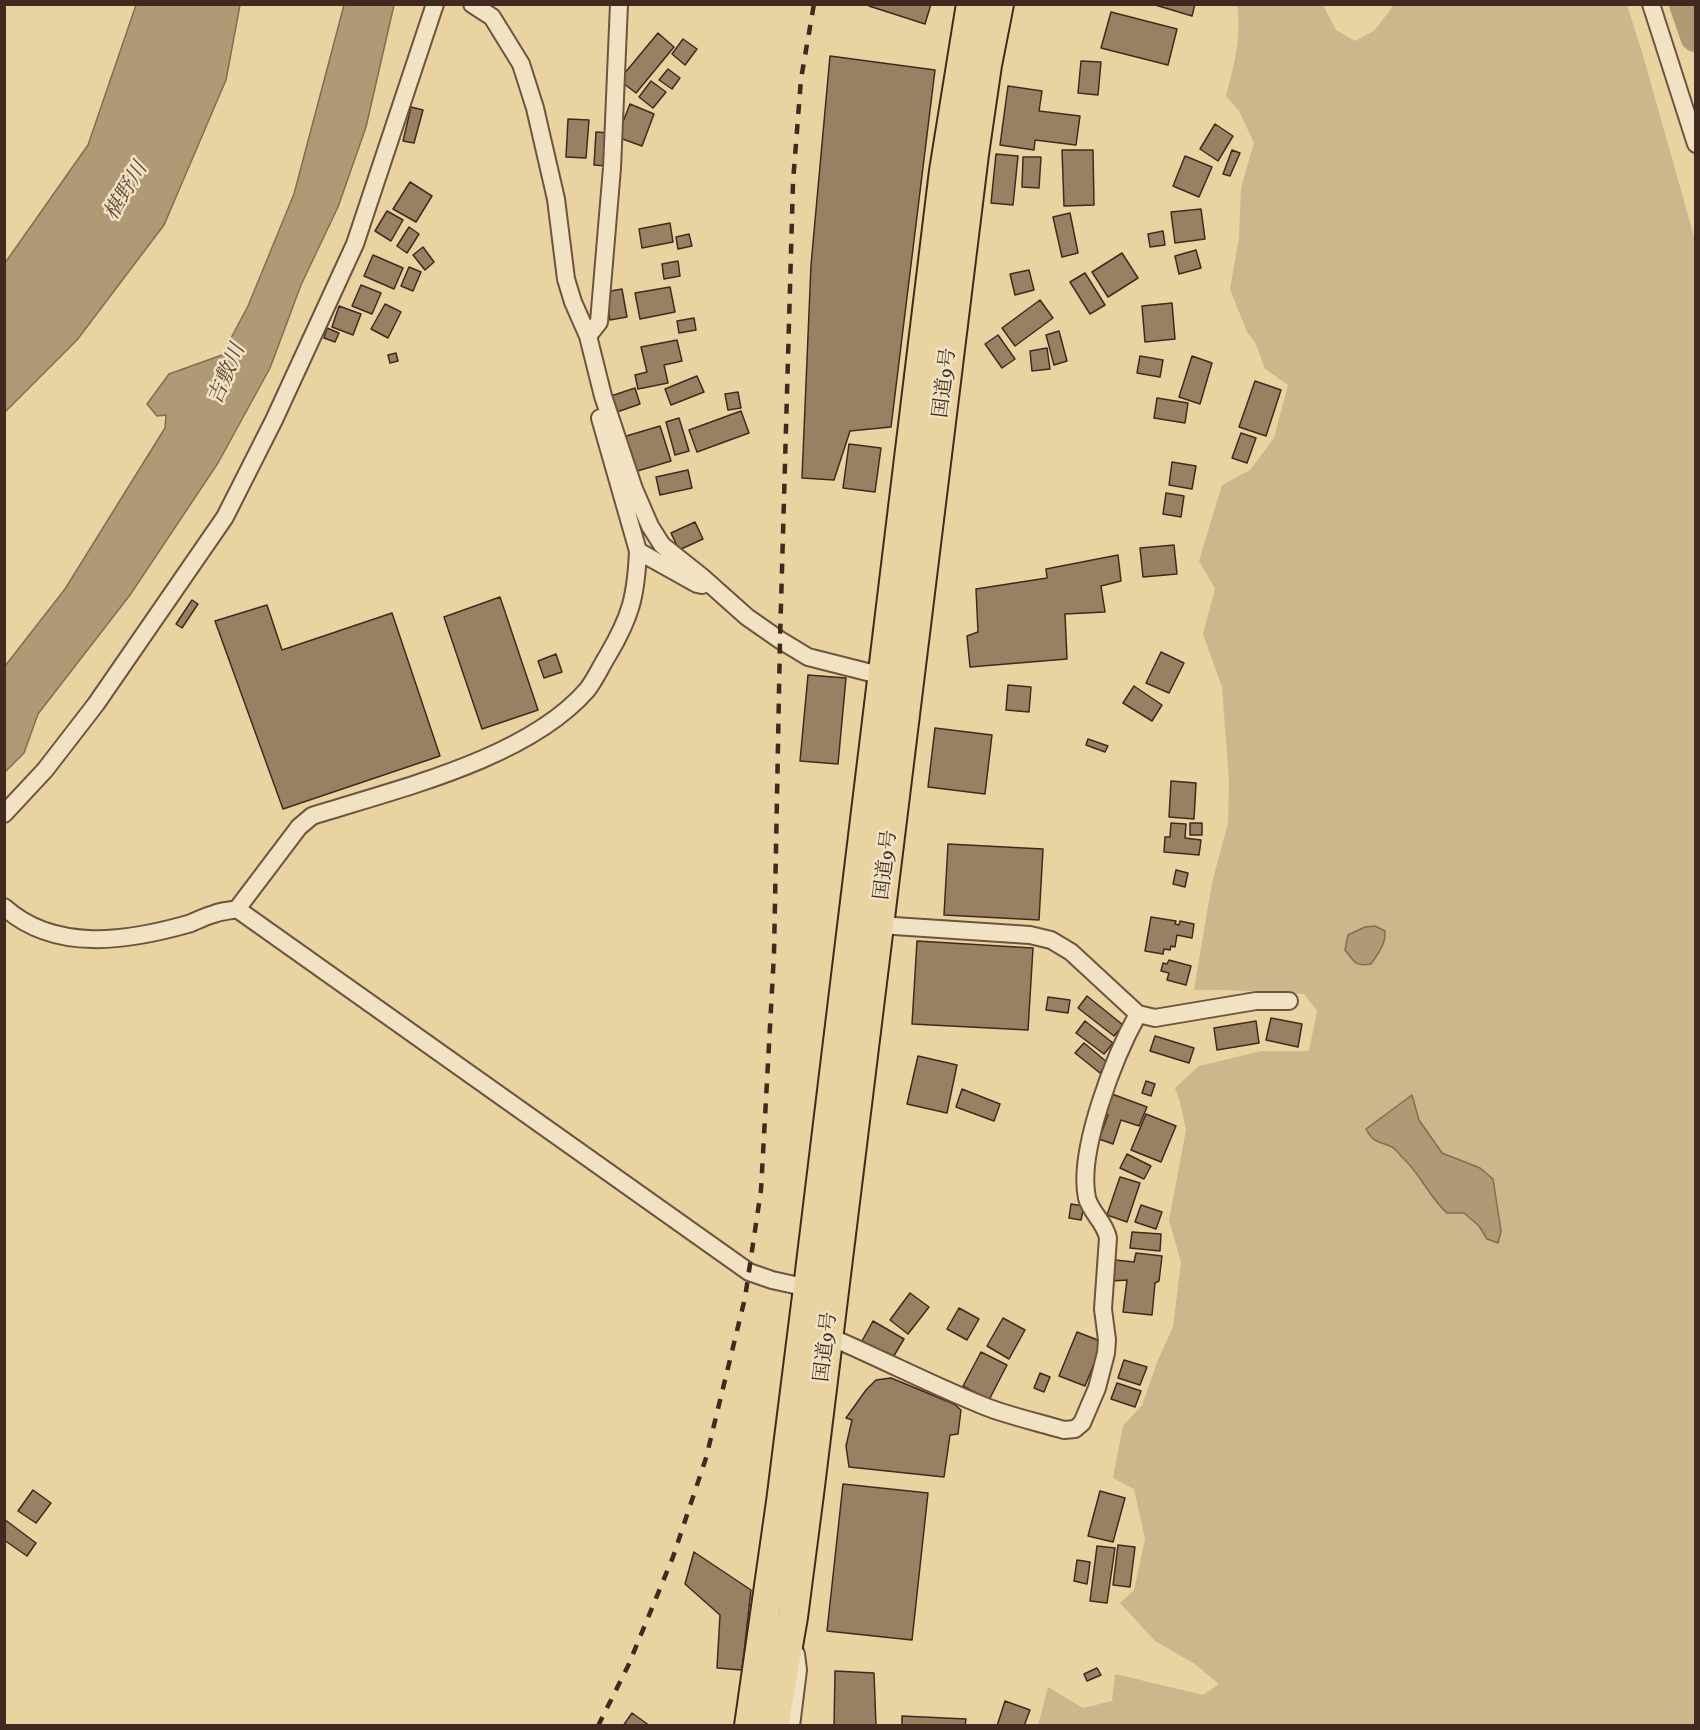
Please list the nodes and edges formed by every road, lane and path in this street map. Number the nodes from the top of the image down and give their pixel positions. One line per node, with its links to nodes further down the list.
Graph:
1 (435, 4): 13 (street)
2 (472, 4): 8 (street)
3 (619, 4): 8 (street)
4 (971, 4): 12 (highway, 国道9号)
5 (999, 4): 16 (highway, 国道9号)
6 (1651, 4): 7 (street)
7 (1695, 144)
8 (588, 336): 9 (street)
9 (596, 369): 10 (street); 11 (street)
10 (638, 551): 11 (street); 15 (street)
11 (712, 586): 12 (street)
12 (882, 676): 19 (highway, 国道9号)
13 (4, 814)
14 (4, 907): 15 (street)
15 (237, 909): 19 (street)
16 (879, 925): 18 (street); 20 (highway, 国道9号)
17 (1289, 1000): 18 (street)
18 (1138, 1014): 20 (street)
19 (808, 1288): 22 (highway, 国道9号)
20 (828, 1336): 21 (highway, 国道9号)
21 (792, 1617): 23 (highway, 国道9号); 24 (street)
22 (749, 1725)
23 (774, 1725)
24 (790, 1725)

